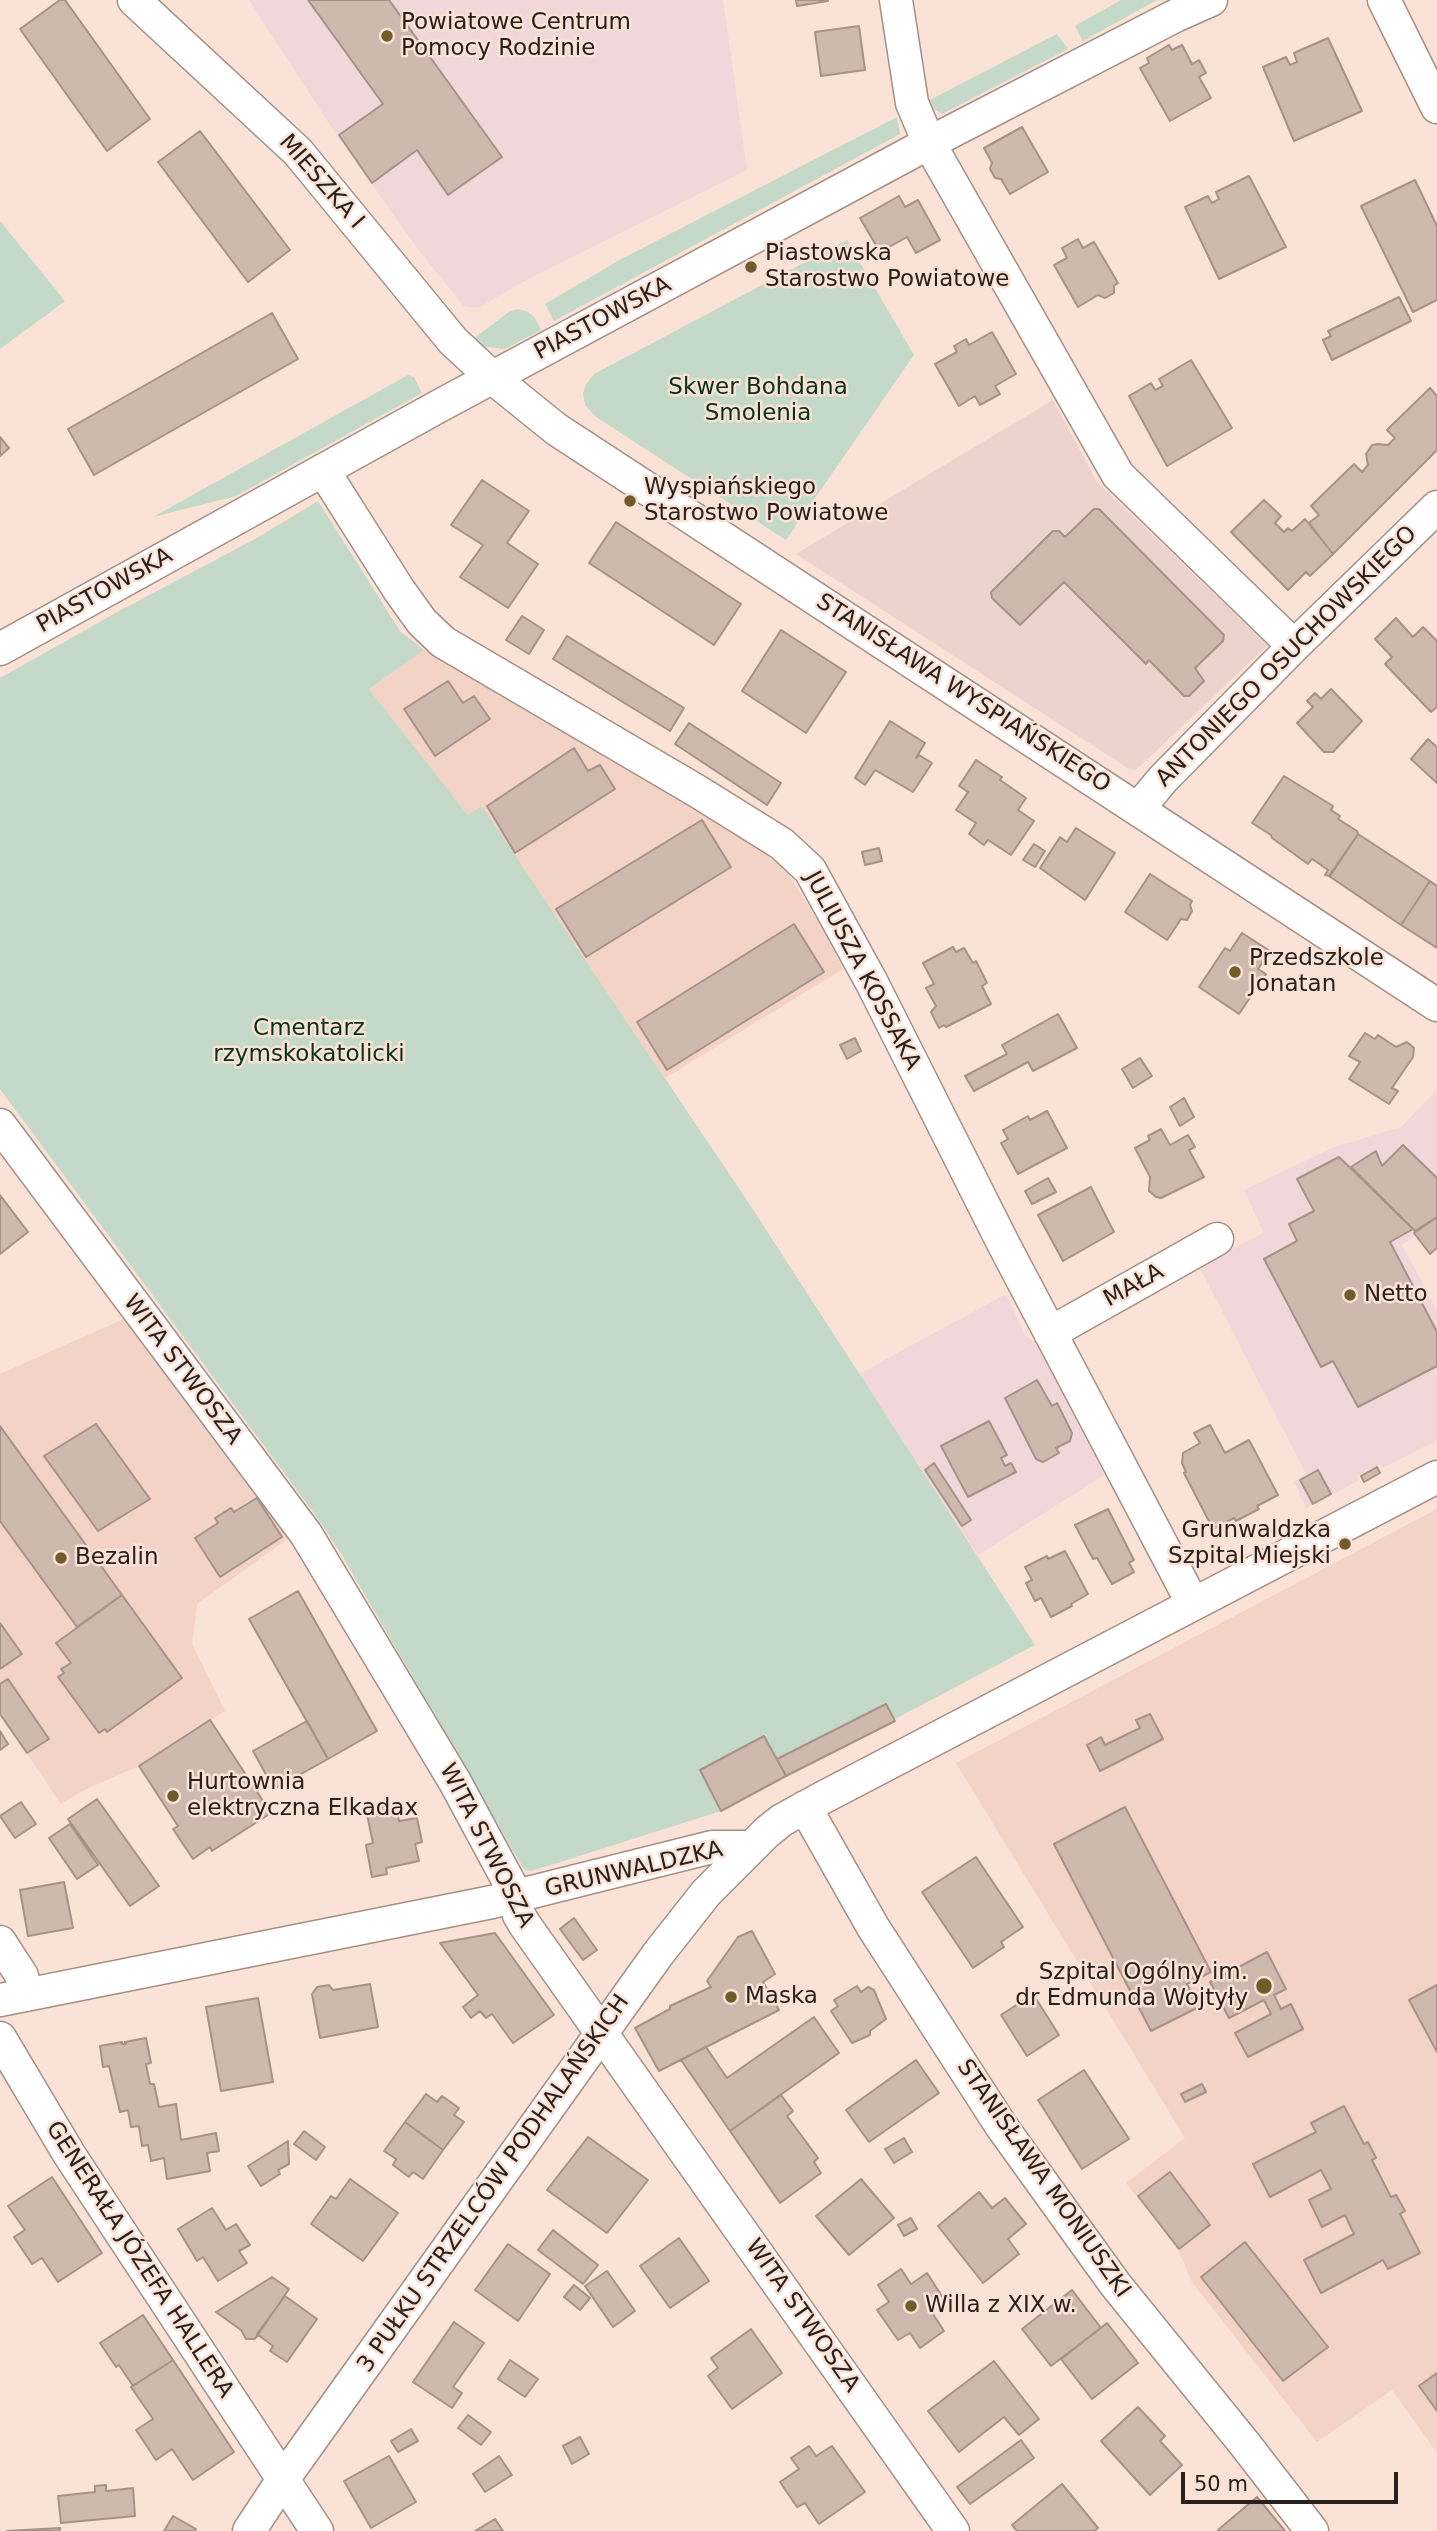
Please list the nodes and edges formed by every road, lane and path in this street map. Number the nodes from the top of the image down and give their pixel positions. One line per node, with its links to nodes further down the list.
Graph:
1 (134, 0): 7 (street, MIESZKA I)
2 (896, 0): 6 (street)
3 (1211, 0): 6 (street, PIASTOWSKA)
4 (1384, 0): 5 (street)
5 (1437, 107)
6 (929, 143): 7 (street, PIASTOWSKA); 10 (street)
7 (492, 378): 8 (street, PIASTOWSKA); 12 (street, STANISŁAWA WYSPIAŃSKIEGO)
8 (323, 470): 11 (street, PIASTOWSKA); 16 (street, JULIUSZA KOSSAKA)
9 (1437, 507): 10 (street, ANTONIEGO OSUCHOWSKIEGO)
10 (1294, 646): 12 (street, ANTONIEGO OSUCHOWSKIEGO)
11 (0, 649)
12 (1138, 809): 13 (street, STANISŁAWA WYSPIAŃSKIEGO)
13 (1437, 1005)
14 (0, 1125): 21 (street, WITA STWOSZA)
15 (1217, 1239): 16 (street, MAŁA)
16 (1050, 1333): 18 (street, JULIUSZA KOSSAKA)
17 (1437, 1477): 18 (street, GRUNWALDZKA)
18 (1193, 1604): 19 (street, GRUNWALDZKA)
19 (806, 1807): 20 (street, GRUNWALDZKA); 30 (street, STANISŁAWA MONIUSZKI)
20 (751, 1847): 21 (street, GRUNWALDZKA); 24 (street, 3 PUŁKU STRZELCÓW PODHALAŃSKICH)
21 (514, 1897): 23 (street, GRUNWALDZKA); 24 (street, WITA STWOSZA)
22 (0, 1942): 23 (street)
23 (13, 1997)
24 (601, 2033): 26 (street, 3 PUŁKU STRZELCÓW PODHALAŃSKICH); 29 (street, WITA STWOSZA)
25 (0, 2038): 26 (street, GENERAŁA JÓZEFA HALLERA)
26 (284, 2479): 27 (street, 3 PUŁKU STRZELCÓW PODHALAŃSKICH); 28 (street, GENERAŁA JÓZEFA HALLERA)
27 (249, 2531)
28 (317, 2531)
29 (953, 2531)
30 (1312, 2531)

